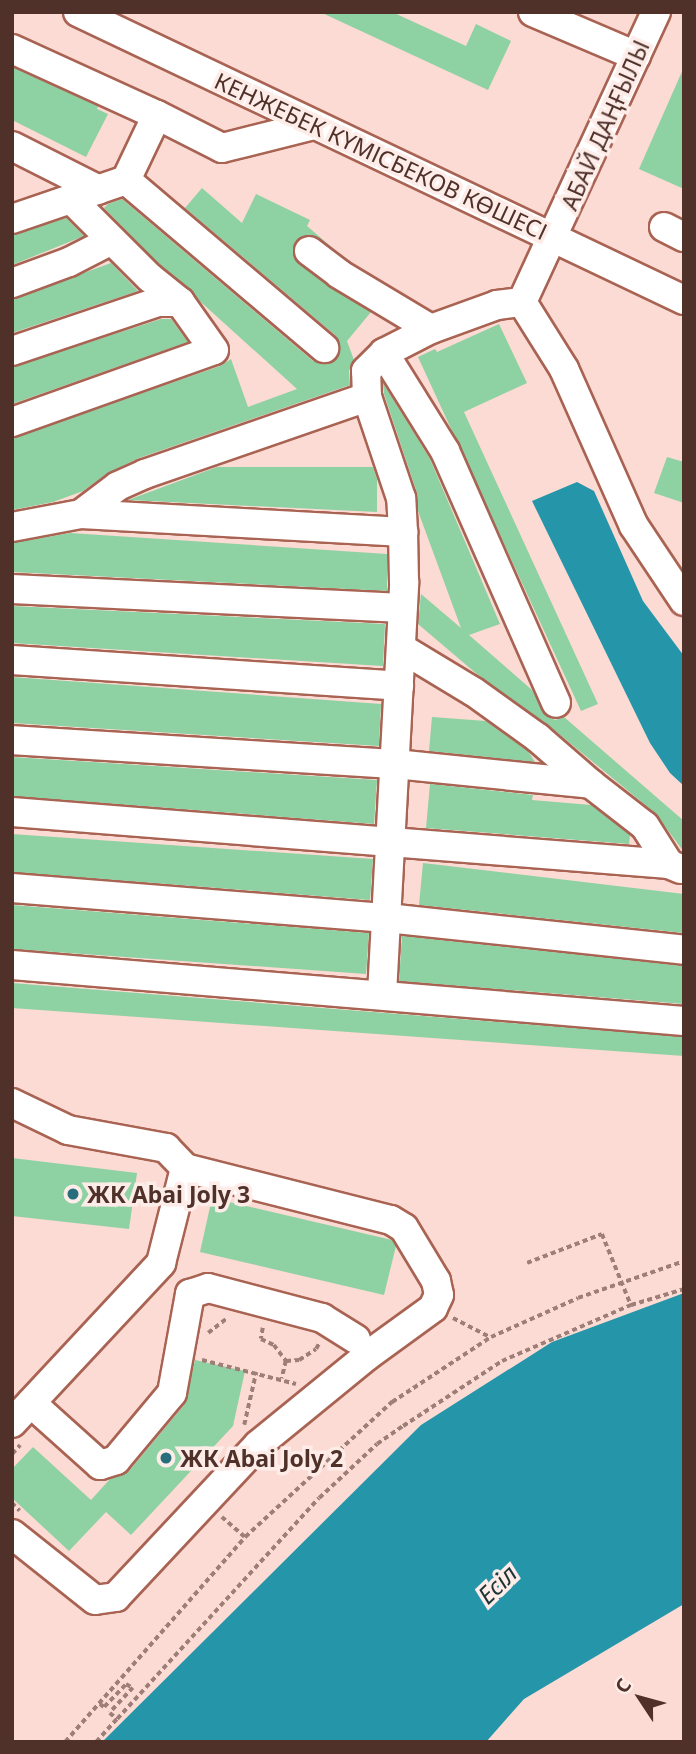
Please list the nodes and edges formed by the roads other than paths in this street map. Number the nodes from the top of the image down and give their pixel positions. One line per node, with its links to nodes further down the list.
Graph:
1 (78, 12): 7 (street, КЕНЖЕБЕК КҮМІСБЕКОВ КӨШЕСІ)
2 (533, 12): 5 (street)
3 (656, 12): 5 (street, АБАЙ ДАҢҒЫЛЫ)
4 (12, 49): 6 (street)
5 (636, 56): 13 (street, АБАЙ ДАҢҒЫЛЫ)
6 (157, 116): 7 (street); 9 (street)
7 (314, 125): 13 (street, КЕНЖЕБЕК КҮМІСБЕКОВ КӨШЕСІ)
8 (12, 146): 10 (street)
9 (126, 180): 10 (street); 21 (street)
10 (99, 190): 11 (street)
11 (71, 199): 12 (street); 14 (street)
12 (12, 219)
13 (554, 238): 17 (street, КЕНЖЕБЕК КҮМІСБЕКОВ КӨШЕСІ); 19 (street, АБАЙ ДАҢҒЫЛЫ)
14 (113, 240): 16 (street); 18 (street)
15 (309, 251): 20 (street)
16 (12, 283)
17 (684, 300)
18 (180, 302): 22 (street); 25 (street)
19 (522, 302): 20 (street); 30 (street)
20 (431, 329): 23 (street)
21 (324, 348)
22 (12, 351)
23 (384, 354): 24 (street); 35 (street)
24 (367, 397): 26 (street); 28 (street)
25 (12, 422)
26 (81, 514): 27 (street); 28 (street)
27 (12, 527)
28 (403, 531): 31 (street)
29 (12, 589): 31 (street)
30 (684, 601)
31 (403, 608): 32 (street)
32 (401, 648): 34 (street); 38 (street)
33 (12, 660): 34 (street)
34 (398, 685): 37 (street)
35 (556, 703)
36 (12, 740): 37 (street)
37 (395, 764): 38 (street); 40 (street)
38 (592, 784): 41 (street)
39 (12, 812): 40 (street)
40 (391, 842): 41 (street); 43 (street)
41 (676, 867)
42 (12, 888): 43 (street)
43 (387, 918): 44 (street); 46 (street)
44 (684, 950)
45 (12, 965): 46 (street)
46 (382, 994): 47 (street)
47 (684, 1021)
48 (12, 1103): 49 (street)
49 (185, 1168): 51 (street); 53 (street)
50 (356, 1339): 51 (street)
51 (31, 1403): 52 (street)
52 (12, 1423)
53 (12, 1534)

